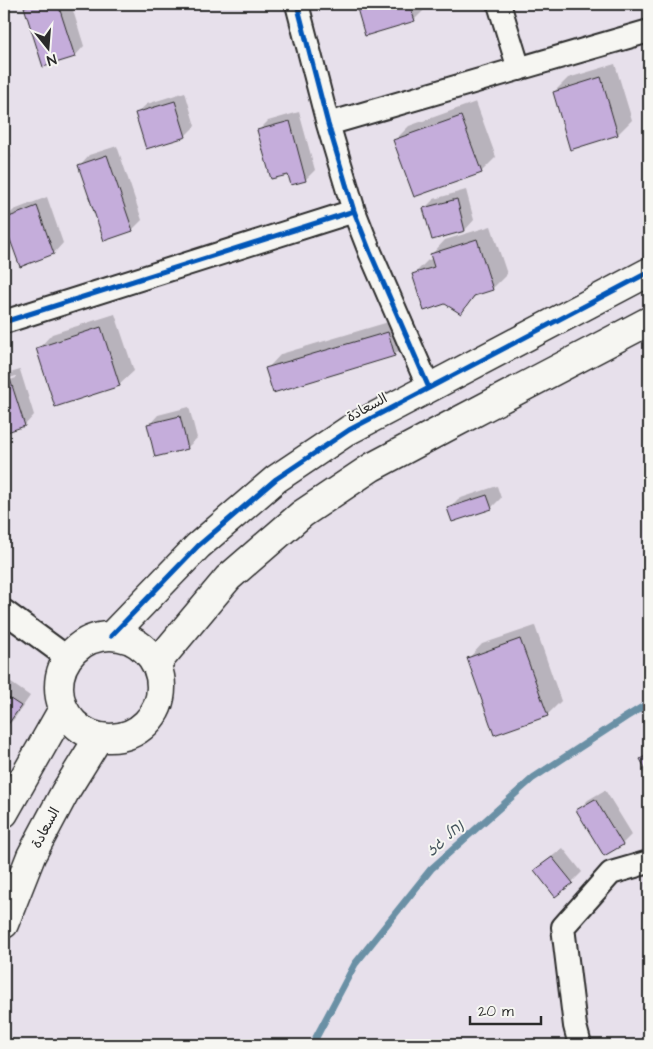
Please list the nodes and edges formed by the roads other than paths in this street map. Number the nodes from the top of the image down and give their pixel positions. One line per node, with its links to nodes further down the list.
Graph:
1 (297, 4): 5 (street)
2 (499, 4): 4 (street)
3 (649, 31): 4 (street)
4 (520, 69): 5 (street)
5 (328, 124): 6 (street)
6 (354, 211): 9 (street); 10 (street)
7 (649, 272): 10 (street, السعادة)
8 (649, 321): 14 (street)
9 (4, 322)
10 (428, 388): 12 (street, السعادة)
11 (4, 611): 13 (street)
12 (111, 636): 13 (street); 14 (street)
13 (68, 658): 15 (street)
14 (156, 664): 16 (street)
15 (63, 709): 16 (street); 17 (street)
16 (99, 737): 19 (street, السعادة)
17 (4, 813)
18 (649, 862): 20 (street)
19 (4, 924)
20 (580, 1045)

